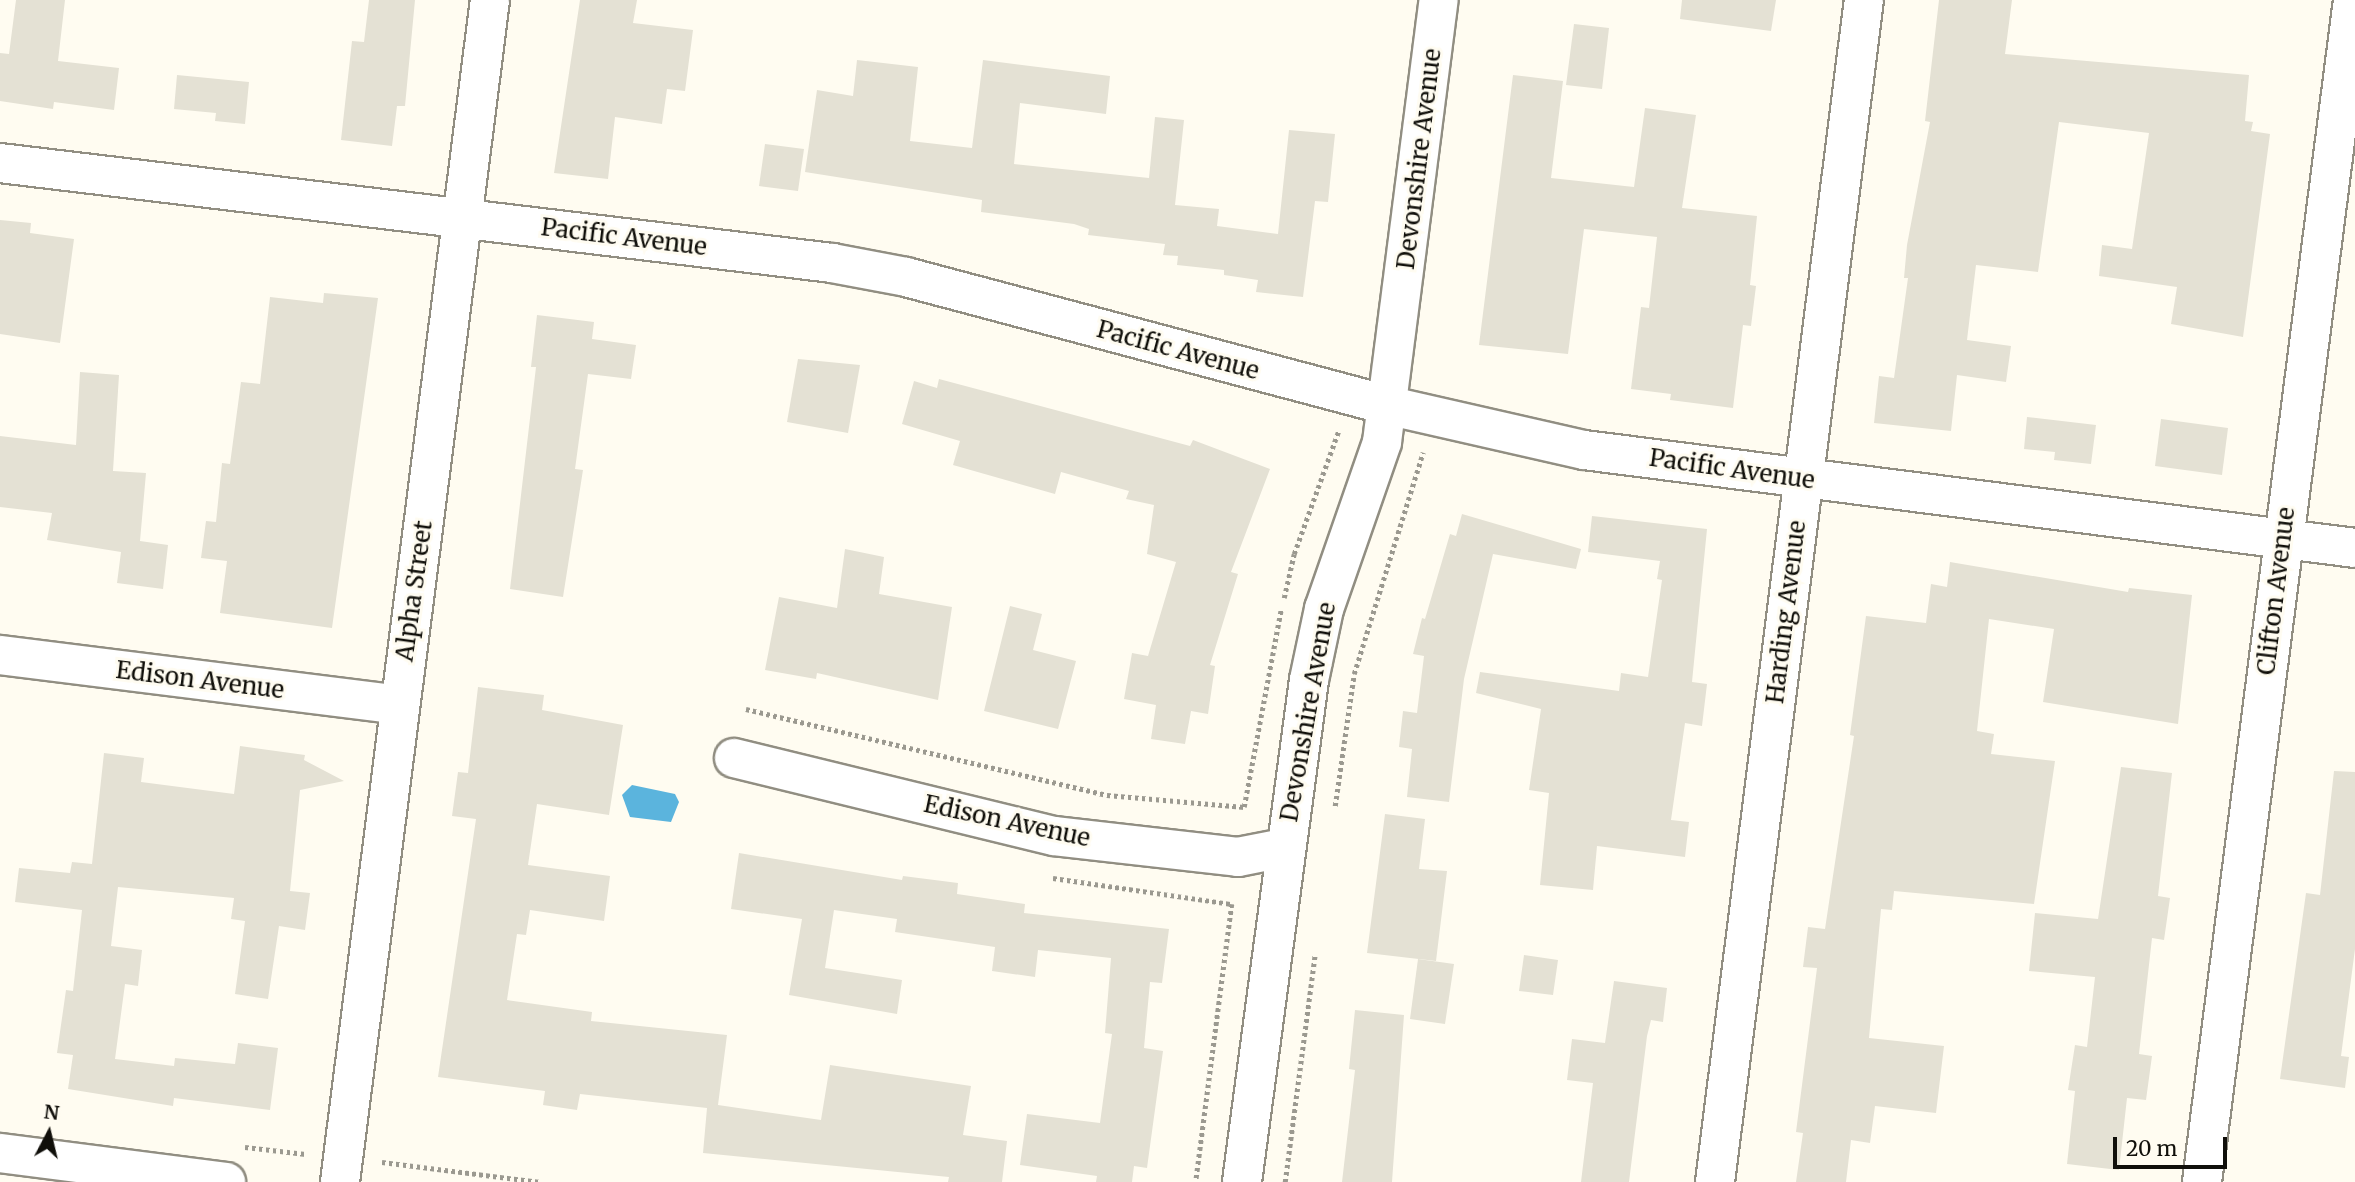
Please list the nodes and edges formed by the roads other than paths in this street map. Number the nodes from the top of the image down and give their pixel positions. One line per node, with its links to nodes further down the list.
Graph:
1 (491, 0): 6 (street, Alpha Street)
2 (1439, 0): 7 (street, Devonshire Avenue)
3 (1864, 0): 8 (street, Harding Avenue)
4 (2353, 0): 9 (street, Clifton Avenue)
5 (0, 163): 6 (street, Pacific Avenue)
6 (463, 217): 7 (street, Pacific Avenue); 12 (street, Alpha Street)
7 (1386, 405): 8 (street, Pacific Avenue); 14 (street, Devonshire Avenue)
8 (1803, 479): 9 (street, Pacific Avenue); 19 (street, Harding Avenue)
9 (2282, 537): 10 (street, Pacific Avenue); 20 (street, Clifton Avenue)
10 (2355, 548)
11 (0, 655): 12 (street, Edison Avenue)
12 (399, 705): 17 (street, Alpha Street)
13 (734, 758): 14 (street, Edison Avenue)
14 (1284, 848): 18 (street, Devonshire Avenue)
15 (0, 1153): 16 (street)
16 (226, 1182)
17 (340, 1182)
18 (1242, 1182)
19 (1715, 1182)
20 (2202, 1182)

